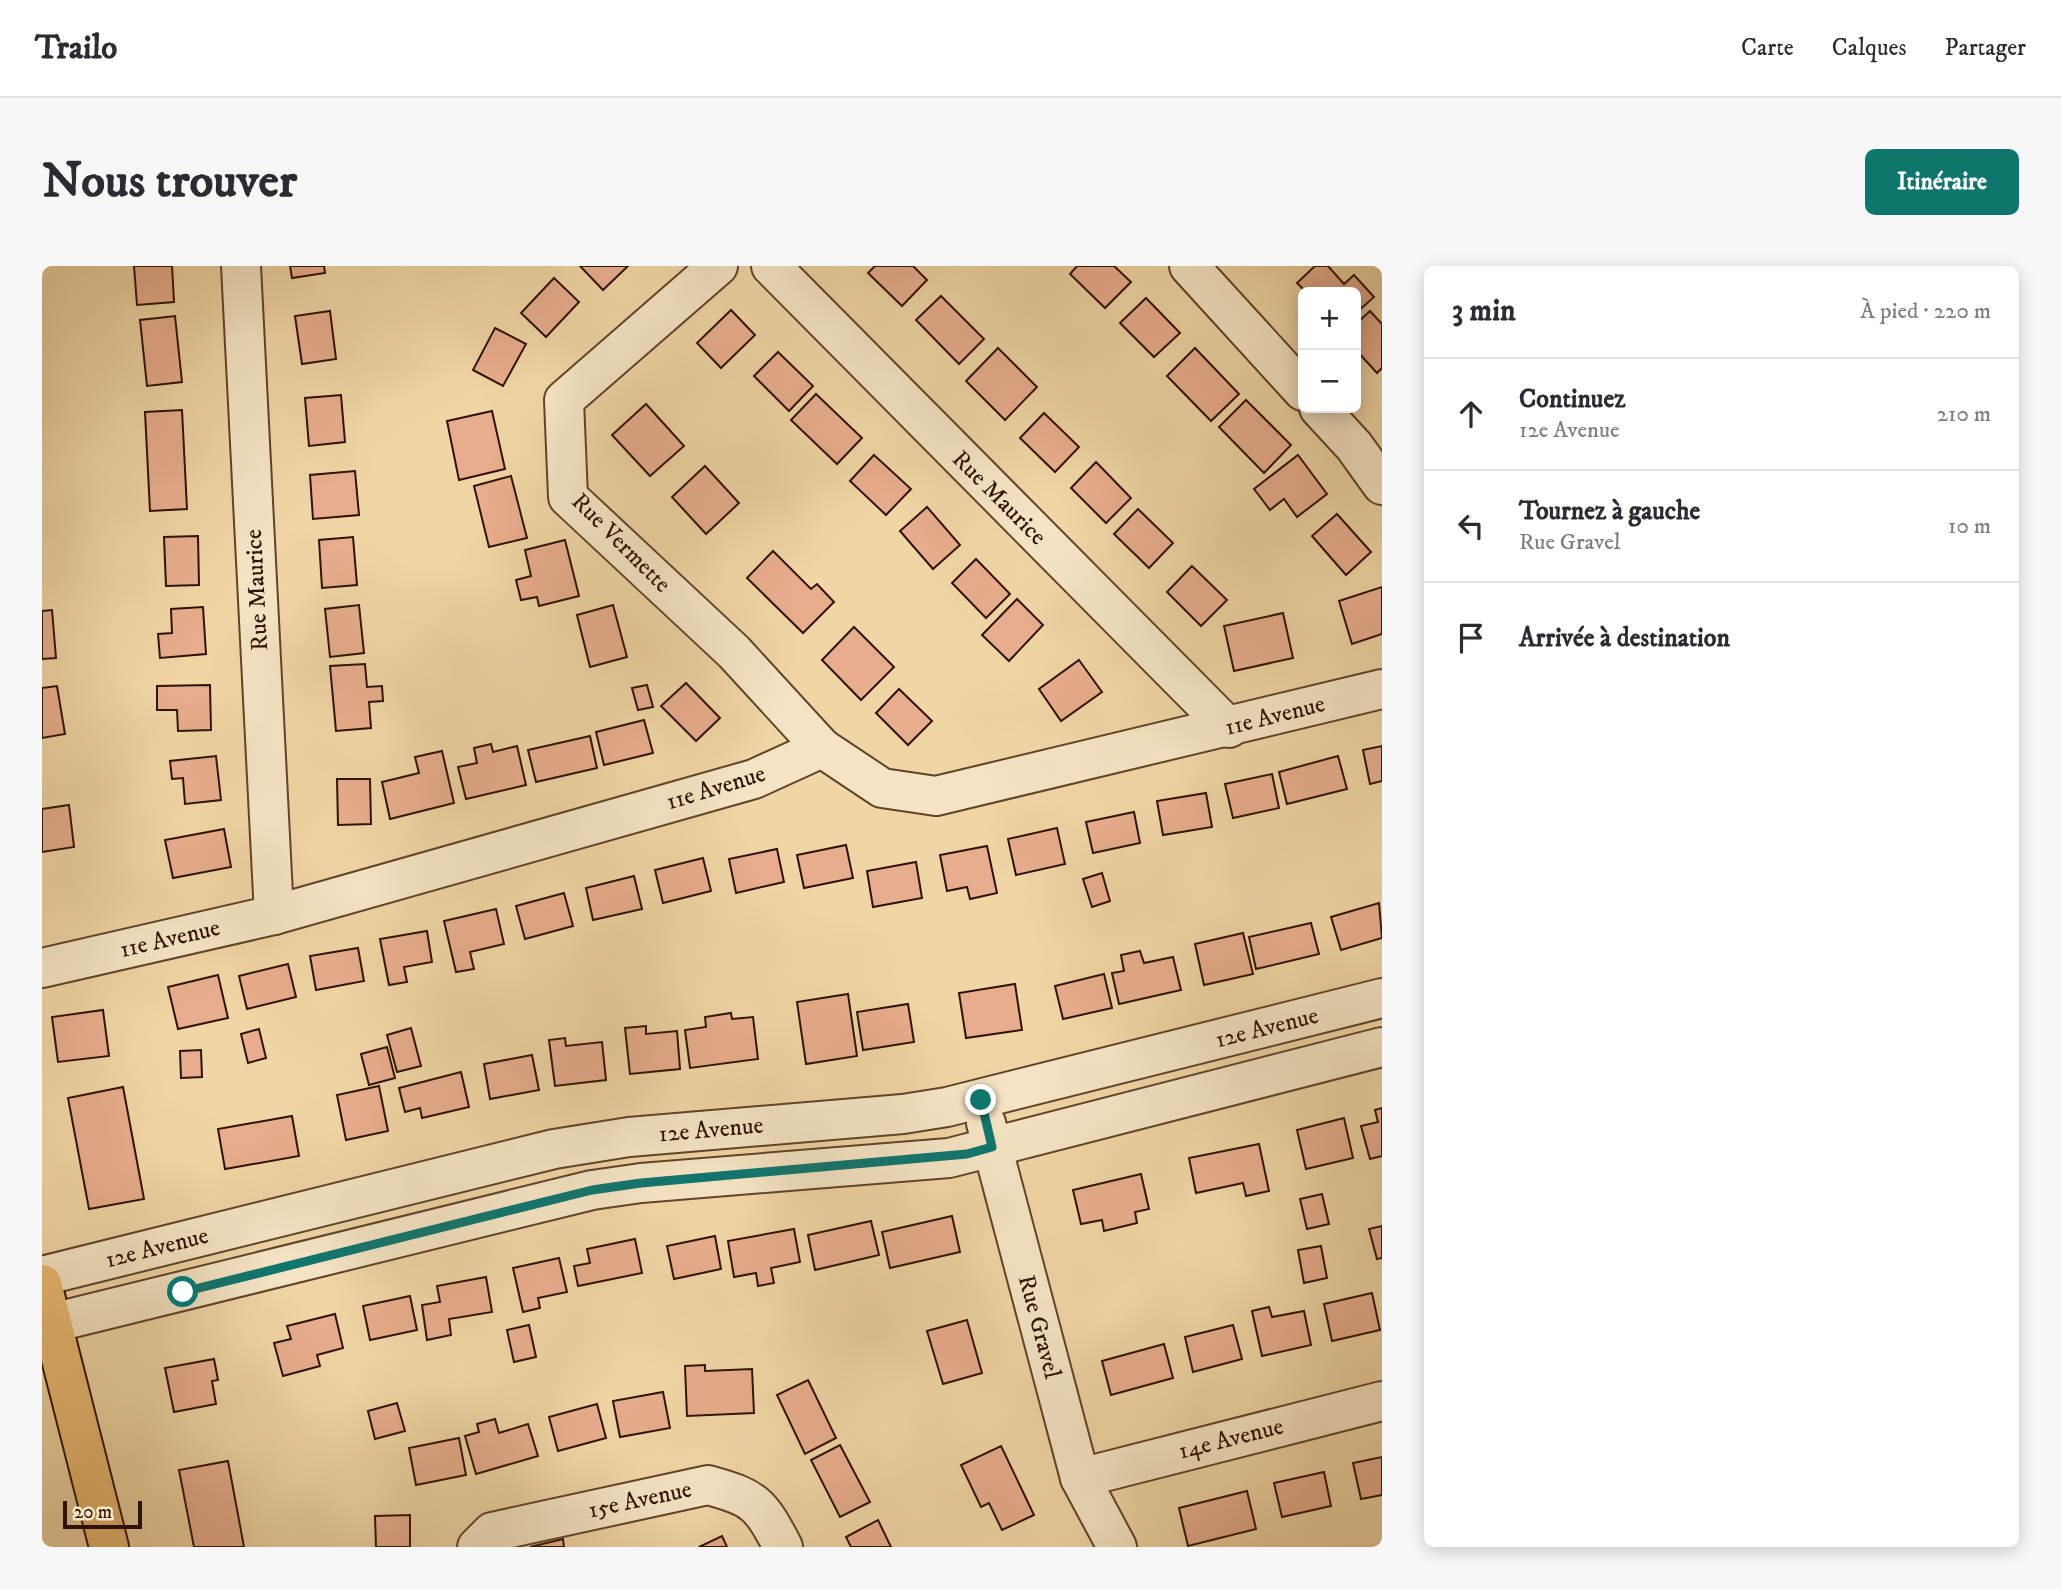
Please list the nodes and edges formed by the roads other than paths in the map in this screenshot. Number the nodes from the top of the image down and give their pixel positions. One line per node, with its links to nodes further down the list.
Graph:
1 (241, 266): 11 (street, Rue Maurice)
2 (718, 266): 10 (street, Rue Vermette)
3 (771, 266): 9 (street, Rue Maurice)
4 (1189, 266): 5 (street)
5 (1298, 386)
6 (1324, 413): 7 (street)
7 (1382, 485)
8 (1382, 689): 9 (street, 11e Avenue)
9 (1229, 728): 10 (street, 11e Avenue)
10 (822, 748): 11 (street, 11e Avenue)
11 (274, 915): 12 (street, 11e Avenue)
12 (42, 968)
13 (1382, 998): 15 (street, 12e Avenue)
14 (1382, 1047): 16 (street, 12e Avenue)
15 (981, 1100): 16 (street, Rue Gravel); 17 (street, 12e Avenue)
16 (992, 1147): 19 (street, 12e Avenue); 21 (street, Rue Gravel)
17 (42, 1276)
18 (42, 1284): 19 (main road)
19 (52, 1324): 22 (main road)
20 (1382, 1401): 21 (street, 14e Avenue)
21 (1080, 1478): 25 (street, Rue Gravel)
22 (109, 1547)
23 (477, 1547): 24 (street, 15e Avenue)
24 (783, 1547)
25 (1117, 1547)

